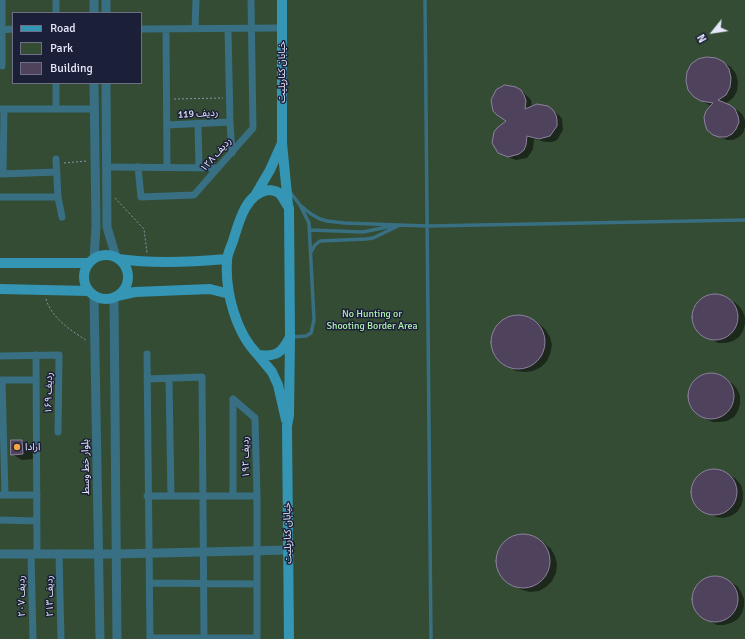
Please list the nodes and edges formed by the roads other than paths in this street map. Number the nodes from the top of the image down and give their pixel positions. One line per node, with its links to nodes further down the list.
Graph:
1 (2, 0): 19 (street)
2 (56, 0): 9 (street)
3 (94, 0): 10 (street)
4 (106, 0): 11 (street)
5 (196, 0): 16 (street)
6 (251, 0): 18 (street)
7 (282, 0): 12 (main road, خیابان کنارپلیت)
8 (425, 0): 49 (lane)
9 (56, 12)
10 (94, 12)
11 (106, 12)
12 (282, 28): 18 (street); 30 (main road, خیابان کنارپلیت)
13 (12, 29): 19 (street)
14 (142, 29): 15 (street)
15 (166, 29): 16 (street); 29 (street)
16 (196, 29): 17 (street)
17 (228, 29): 18 (street); 27 (street)
18 (251, 29): 31 (street, ردیف ۱۲۸)
19 (0, 30): 20 (street)
20 (2, 66)
21 (56, 84): 25 (street)
22 (94, 84): 26 (street)
23 (106, 84): 33 (street)
24 (2, 109): 25 (street); 39 (street)
25 (56, 109): 26 (street)
26 (95, 110): 54 (street)
27 (230, 122): 28 (street, ردیف 119); 31 (street)
28 (198, 124): 29 (street, ردیف 119); 36 (street)
29 (167, 125): 35 (street)
30 (282, 143): 40 (main road, خیابان کنارپلیت); 41 (main road, خیابان کنارپلیت)
31 (232, 154): 37 (street, ردیف ۱۲۸)
32 (56, 162): 38 (street)
33 (107, 167): 34 (street); 52 (street)
34 (138, 167): 35 (street); 37 (street, ردیف ۱۲۸)
35 (167, 168): 36 (street)
36 (199, 168): 37 (street)
37 (218, 168)
38 (57, 172): 39 (street); 43 (street)
39 (2, 174)
40 (286, 188): 44 (lane); 45 (main road, خیابان کنارپلیت)
41 (256, 194): 45 (main road); 53 (main road, خیابان کنارپلیت)
42 (0, 197): 43 (street)
43 (58, 197): 46 (street)
44 (300, 205): 48 (lane); 50 (lane)
45 (289, 208): 60 (main road, خیابان کنارپلیت)
46 (62, 217)
47 (745, 220): 49 (lane)
48 (401, 225): 49 (lane); 50 (lane); 51 (lane)
49 (427, 226): 100 (lane)
50 (310, 230): 51 (lane)
51 (311, 252): 60 (lane)
52 (117, 258): 53 (main road); 54 (main road); 59 (main road)
53 (227, 259): 58 (main road, خیابان کنارپلیت)
54 (91, 260): 55 (main road); 57 (main road)
55 (0, 263)
56 (0, 289): 57 (main road)
57 (92, 293): 59 (main road); 87 (street, بلوار خط وسط)
58 (229, 294): 59 (main road); 63 (main road, خیابان کنارپلیت)
59 (116, 297): 88 (street)
60 (290, 338): 63 (main road); 69 (main road, خیابان کنارپلیت)
61 (146, 354): 65 (street)
62 (36, 355): 64 (street); 68 (street, ردیف ۲۰۷); 70 (street, ردیف ۱۶۹)
63 (258, 355): 69 (main road, خیابان کنارپلیت)
64 (0, 356)
65 (147, 379): 66 (street); 73 (street)
66 (169, 379): 74 (street); 75 (street)
67 (1, 380): 68 (street); 71 (street)
68 (36, 380): 72 (street, ردیف ۲۰۷)
69 (287, 426): 80 (main road, خیابان کنارپلیت)
70 (58, 432)
71 (2, 495): 72 (street)
72 (37, 495): 79 (street, ردیف ۲۰۷)
73 (147, 496): 74 (street); 83 (street)
74 (171, 496): 75 (street)
75 (202, 496): 76 (street); 81 (street)
76 (233, 496): 77 (street); 77 (street, ردیف ۱۹۲)
77 (257, 496): 82 (street, ردیف ۱۹۲)
78 (0, 520): 79 (street)
79 (37, 521): 86 (street, ردیف ۲۰۷)
80 (288, 550): 82 (street); 99 (main road, خیابان کنارپلیت)
81 (202, 551): 82 (street); 83 (street); 90 (street)
82 (257, 551): 91 (street, ردیف ۱۹۲)
83 (148, 552): 88 (street); 89 (street)
84 (59, 553): 86 (street); 87 (street); 96 (street, ردیف ۲۱۳)
85 (0, 554): 86 (street)
86 (34, 554): 95 (street, ردیف ۲۰۷)
87 (98, 554): 88 (street); 97 (street, بلوار خط وسط)
88 (115, 554): 98 (street)
89 (150, 583): 90 (street); 93 (street)
90 (203, 584): 91 (street); 92 (street)
91 (257, 584): 94 (street, ردیف ۱۹۲)
92 (204, 637): 93 (street); 94 (street)
93 (150, 638)
94 (257, 638)
95 (33, 639)
96 (61, 639)
97 (100, 639)
98 (117, 639)
99 (289, 639)
100 (431, 639)

